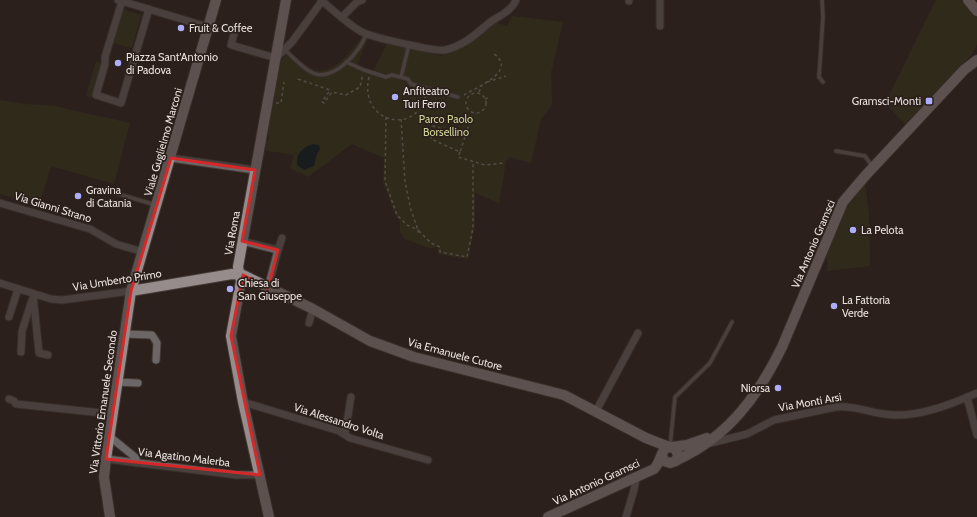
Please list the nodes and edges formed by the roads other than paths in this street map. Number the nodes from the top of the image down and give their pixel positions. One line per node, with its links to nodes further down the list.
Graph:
1 (120, 0): 11 (street); 11 (street)
2 (216, 0): 16 (main road, Viale Guglielmo Marconi)
3 (286, 0): 19 (main road, Via Roma)
4 (322, 0): 10 (street); 19 (street)
5 (362, 0): 13 (street)
6 (516, 0): 18 (street)
7 (660, 0): 15 (street)
8 (822, 0): 26 (lane)
9 (968, 0): 12 (main road)
10 (330, 3): 13 (street)
11 (149, 9): 16 (street)
12 (977, 11)
13 (342, 17): 17 (street)
14 (236, 26): 21 (street)
15 (660, 26)
16 (208, 27): 29 (main road, Viale Guglielmo Marconi)
17 (366, 34): 18 (street); 23 (lane)
18 (409, 44): 25 (lane)
19 (281, 48): 21 (main road, Via Roma); 23 (lane)
20 (977, 52): 24 (main road)
21 (276, 58): 31 (main road, Via Roma)
22 (977, 60): 24 (main road)
23 (346, 62): 25 (lane)
24 (964, 70): 30 (main road, Via Antonio Gramsci)
25 (401, 77): 27 (lane)
26 (824, 82)
27 (458, 98)
28 (836, 151): 30 (lane)
29 (171, 158): 31 (street); 34 (main road, Viale Guglielmo Marconi)
30 (873, 167): 63 (main road, Via Antonio Gramsci)
31 (255, 170): 36 (main road, Via Roma)
32 (108, 191): 34 (lane)
33 (0, 203): 38 (street, Via Gianni Strano)
34 (157, 206): 38 (main road, Viale Guglielmo Marconi)
35 (282, 238): 37 (street)
36 (242, 241): 37 (street); 39 (main road, Via Roma)
37 (278, 250): 41 (street)
38 (143, 252): 43 (main road, Viale Guglielmo Marconi)
39 (240, 274): 41 (main road, Via Emanuele Cutore); 43 (main road, Via Umberto Primo); 60 (main road, Via Roma)
40 (0, 283): 42 (street, Via Umberto Primo)
41 (268, 288): 45 (main road, Via Emanuele Cutore)
42 (18, 289): 44 (street, Via Umberto Primo); 46 (street)
43 (132, 291): 44 (street, Via Umberto Primo); 50 (main road, Via Vittorio Emanuele Secondo)
44 (33, 294): 51 (street); 52 (street)
45 (313, 309): 48 (street); 61 (main road, Via Emanuele Cutore)
46 (9, 317)
47 (732, 322): 68 (lane)
48 (309, 323)
49 (638, 333): 61 (street)
50 (125, 334): 53 (street); 54 (main road, Via Vittorio Emanuele Secondo)
51 (21, 352)
52 (48, 355)
53 (156, 360)
54 (116, 382): 55 (street); 62 (main road, Via Vittorio Emanuele Secondo)
55 (138, 384)
56 (977, 393): 58 (street, Via Monti Arsi)
57 (351, 397): 64 (street)
58 (967, 398): 65 (street); 67 (street, Via Monti Arsi)
59 (9, 399): 62 (street)
60 (243, 402): 64 (street, Via Alessandro Volta); 74 (main road, Via Roma)
61 (596, 411): 68 (main road, Via Emanuele Cutore)
62 (112, 414): 66 (main road, Via Vittorio Emanuele Secondo)
63 (726, 427): 67 (main road, Via Antonio Gramsci); 68 (main road)
64 (345, 434): 70 (street, Via Alessandro Volta)
65 (977, 435)
66 (109, 436): 69 (main road, Via Vittorio Emanuele Secondo); 72 (street)
67 (707, 444): 71 (main road, Via Antonio Gramsci)
68 (668, 449): 71 (main road); 71 (main road); 73 (main road)
69 (106, 459): 72 (street, Via Agatino Malerba); 77 (main road, Via Vittorio Emanuele Secondo)
70 (428, 460)
71 (674, 461): 73 (main road, Via Antonio Gramsci)
72 (136, 463): 74 (street, Via Agatino Malerba)
73 (654, 468): 75 (main road, Via Antonio Gramsci)
74 (260, 475): 78 (main road, Via Roma)
75 (636, 478): 76 (main road, Via Antonio Gramsci); 80 (street)
76 (558, 515): 79 (main road, Via Antonio Gramsci)
77 (110, 517)
78 (269, 517)
79 (548, 517)
80 (626, 517)

